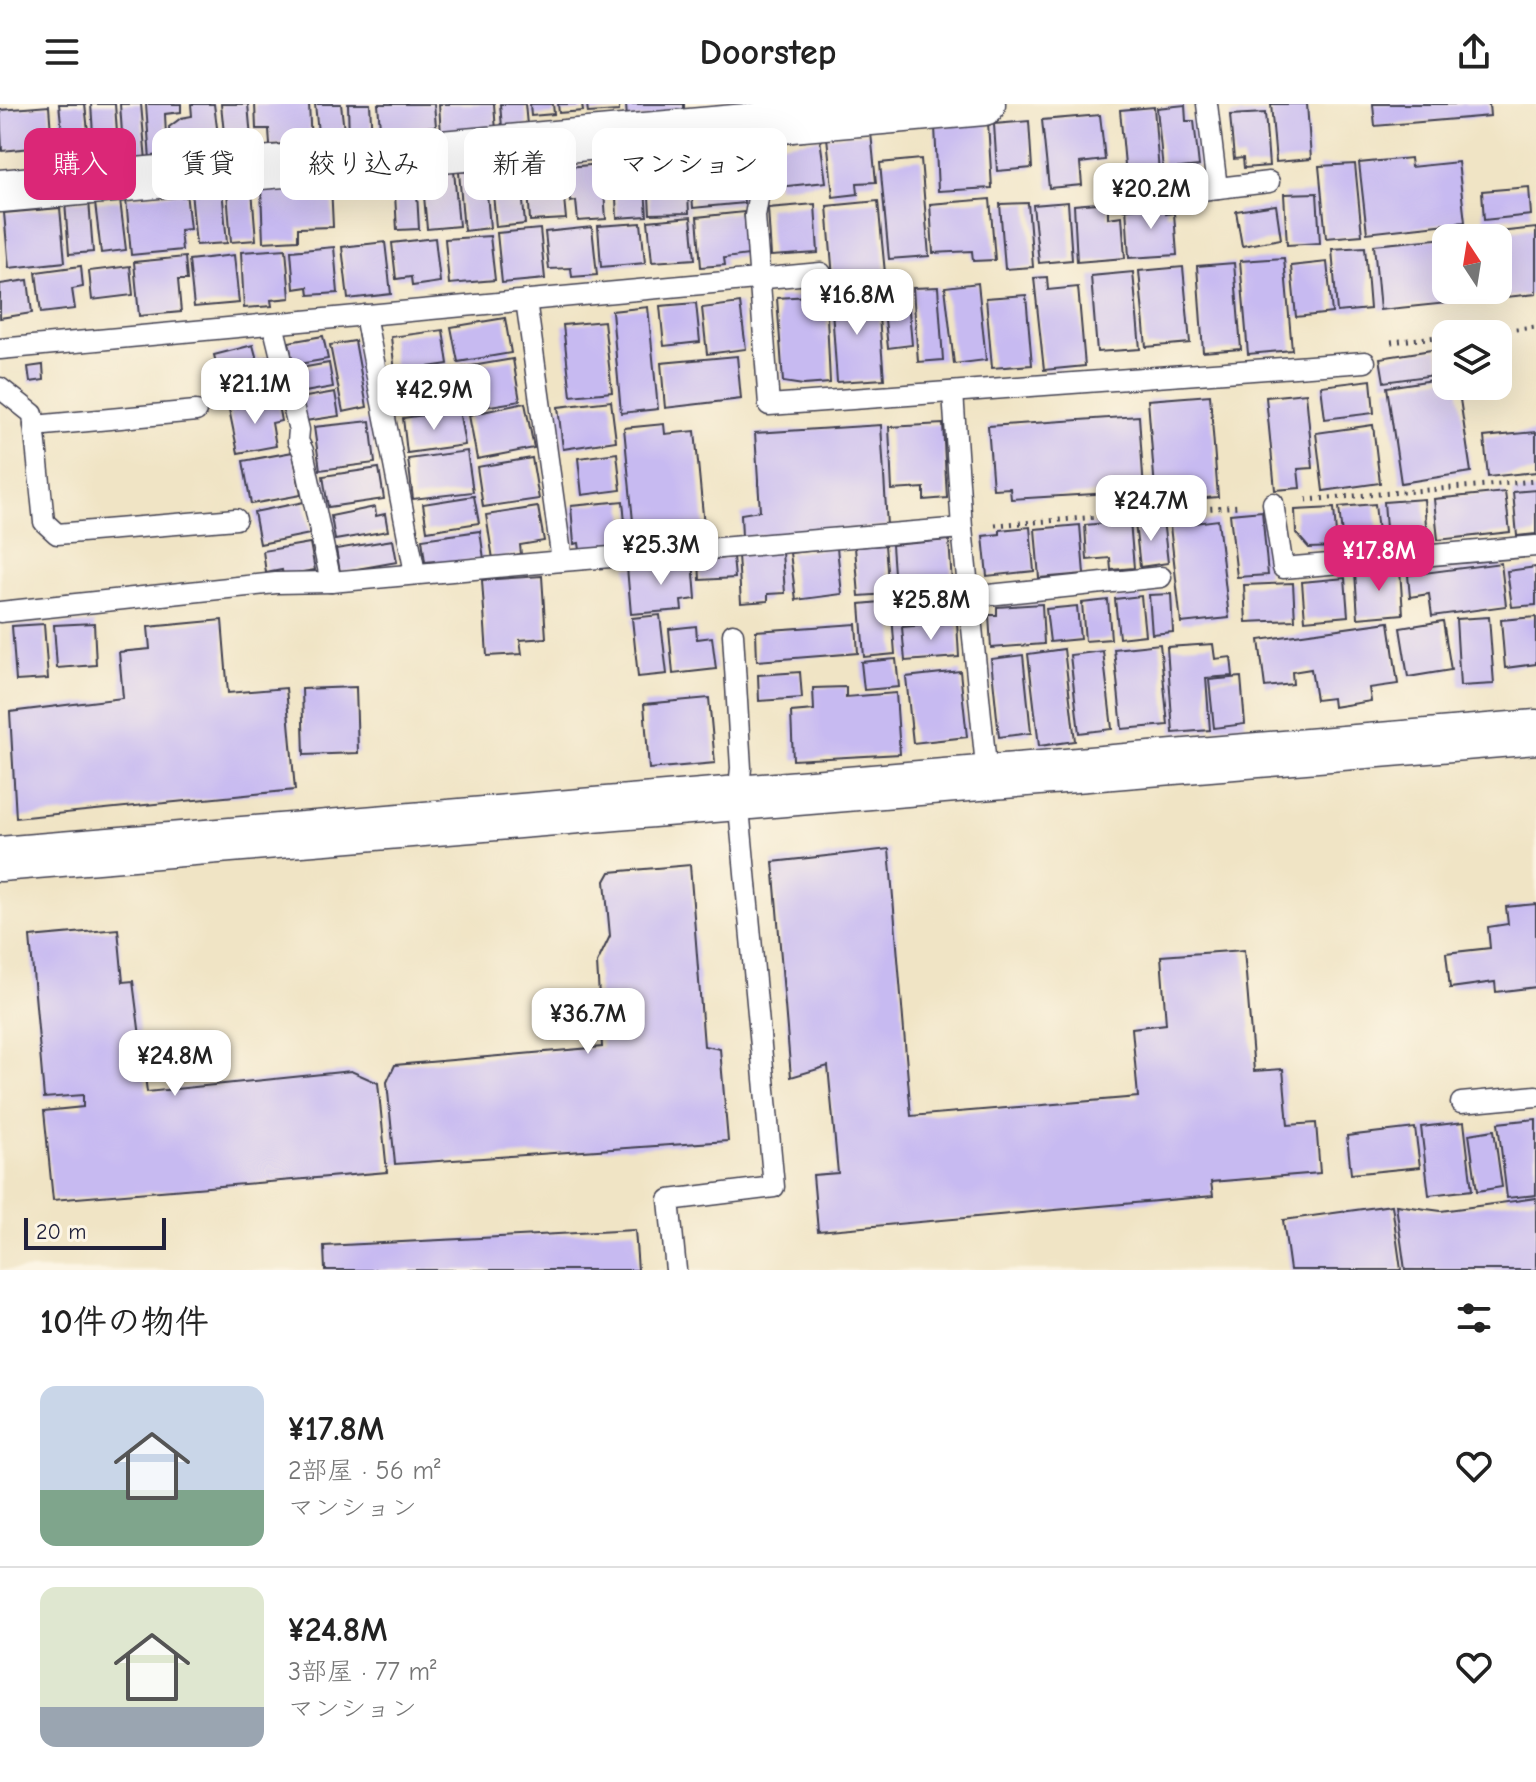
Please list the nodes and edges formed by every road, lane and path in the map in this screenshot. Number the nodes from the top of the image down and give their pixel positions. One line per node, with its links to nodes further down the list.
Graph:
1 (984, 104): 3 (street)
2 (1207, 104): 6 (lane)
3 (877, 108): 4 (street)
4 (750, 126): 7 (street); 10 (lane)
5 (1269, 182): 6 (lane)
6 (1217, 188): 8 (lane)
7 (0, 191)
8 (1125, 199)
9 (821, 273): 10 (lane)
10 (760, 280): 11 (lane); 20 (lane)
11 (526, 300): 12 (lane); 27 (lane)
12 (365, 315): 13 (lane); 28 (lane)
13 (273, 324): 17 (lane); 30 (lane)
14 (1536, 327): 15 (path)
15 (1512, 329)
16 (1432, 338): 18 (path)
17 (0, 349)
18 (1365, 362): 20 (lane)
19 (0, 388): 22 (lane)
20 (953, 392): 25 (lane)
21 (196, 411): 22 (lane)
22 (34, 426): 24 (lane)
23 (1273, 503): 26 (lane)
24 (236, 519)
25 (962, 528): 27 (lane); 31 (lane)
26 (1536, 546)
27 (562, 561): 28 (lane)
28 (415, 573): 30 (lane)
29 (1161, 577): 31 (lane)
30 (331, 582): 32 (lane)
31 (969, 597): 35 (lane)
32 (0, 612)
33 (733, 634): 36 (lane)
34 (1536, 732): 35 (street)
35 (987, 776): 36 (street)
36 (738, 797): 38 (street); 41 (lane)
37 (0, 843): 38 (lane)
38 (0, 859)
39 (1536, 1096): 40 (lane)
40 (1461, 1103)
41 (676, 1270)

